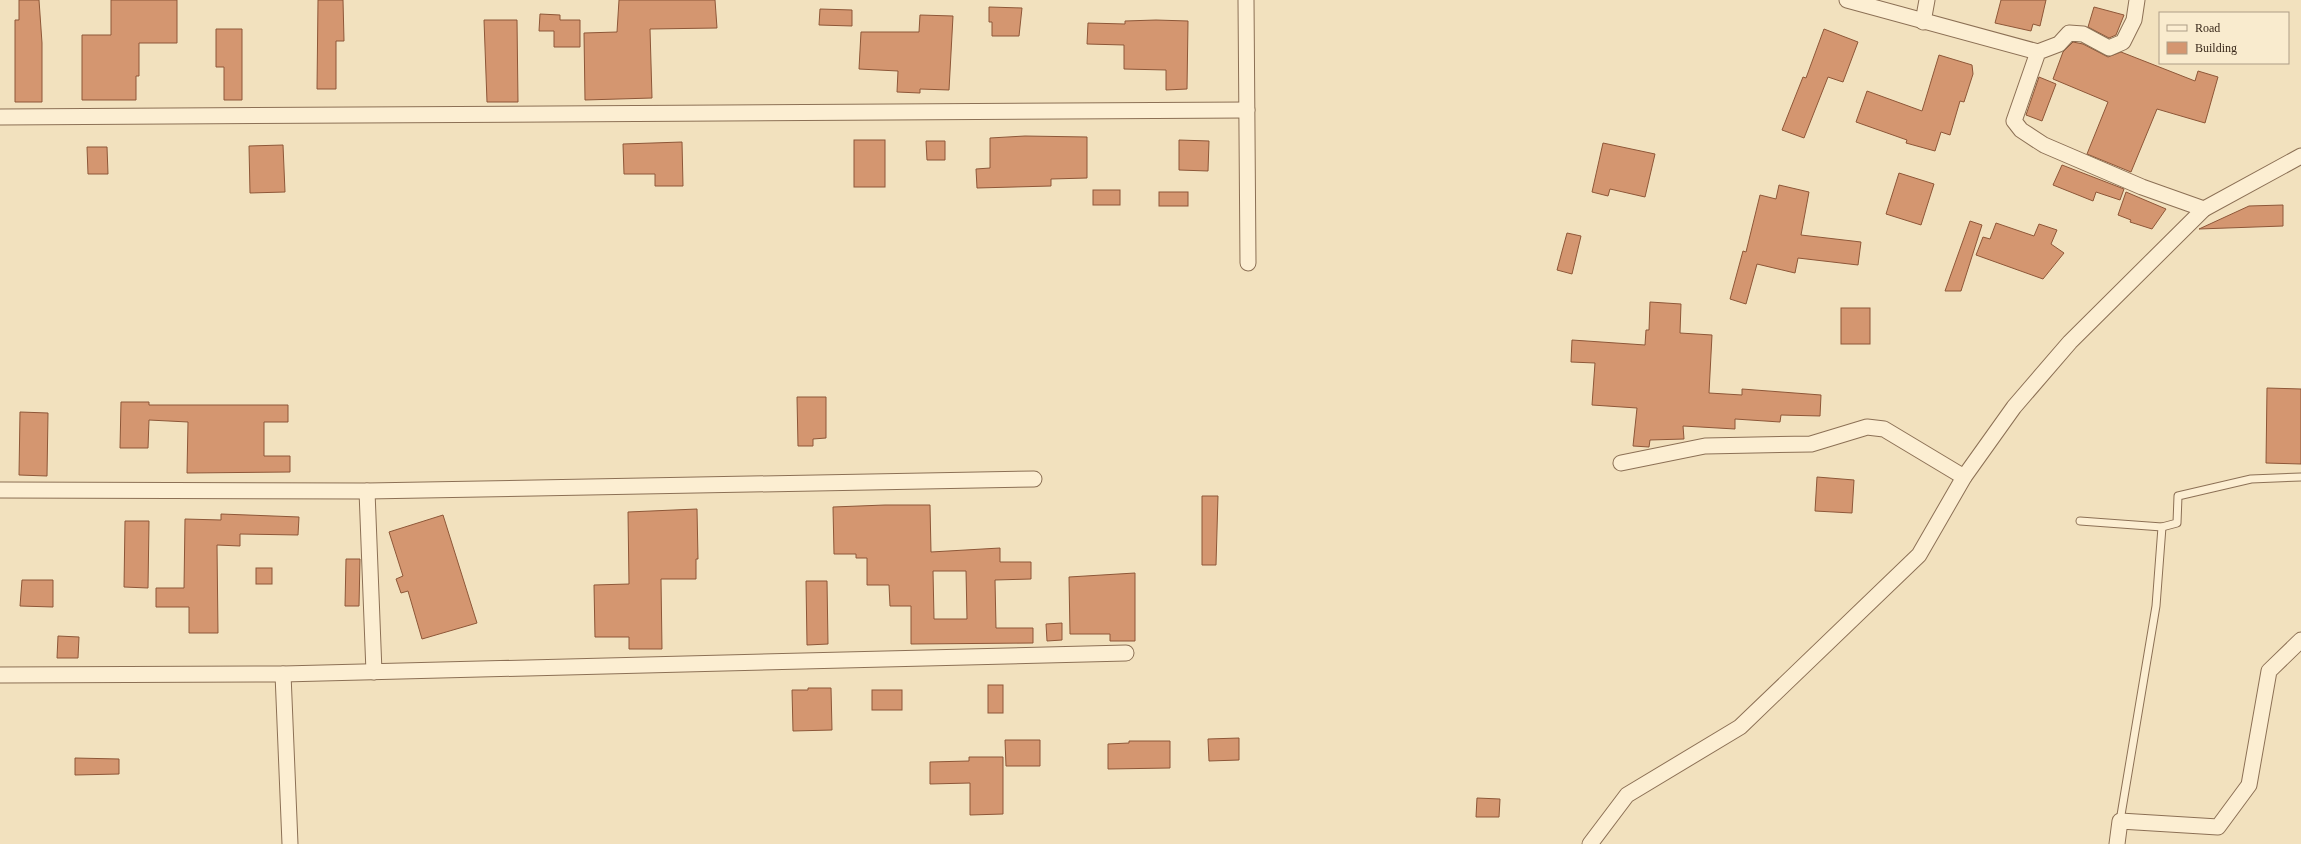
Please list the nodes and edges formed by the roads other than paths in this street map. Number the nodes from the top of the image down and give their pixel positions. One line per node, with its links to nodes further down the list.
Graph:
1 (1246, 0): 7 (street)
2 (1847, 0): 5 (street)
3 (1927, 0): 5 (street)
4 (2137, 0): 6 (street)
5 (1923, 22): 6 (street)
6 (2038, 52): 10 (street)
7 (1247, 110): 8 (street); 11 (street)
8 (0, 117)
9 (2301, 156): 10 (street)
10 (2204, 209): 13 (street)
11 (1248, 263)
12 (1621, 463): 13 (street)
13 (1964, 477): 27 (street)
14 (2301, 477): 19 (lane)
15 (1034, 479): 17 (street)
16 (0, 490): 17 (street)
17 (367, 491): 22 (street)
18 (2080, 521): 19 (lane)
19 (2162, 527): 25 (lane)
20 (2301, 640): 25 (street)
21 (1126, 653): 22 (street)
22 (374, 672): 23 (street)
23 (283, 674): 24 (street); 26 (street)
24 (0, 675)
25 (2120, 821): 28 (street)
26 (290, 844)
27 (1590, 844)
28 (2117, 844)

